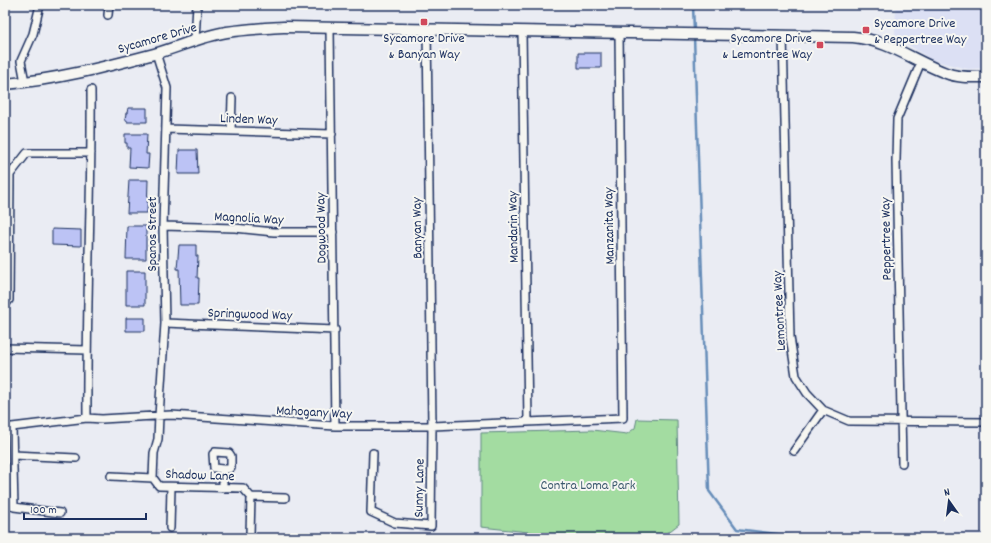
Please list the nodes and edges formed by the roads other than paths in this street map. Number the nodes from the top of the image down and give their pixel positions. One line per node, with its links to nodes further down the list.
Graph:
1 (40, 5): 14 (street)
2 (109, 5): 4 (street)
3 (197, 5): 10 (street)
4 (108, 15)
5 (330, 29): 6 (street, Sycamore Drive); 10 (street, Sycamore Drive); 20 (street, Dogwood Way)
6 (427, 30): 7 (street, Sycamore Drive); 38 (street, Banyan Way)
7 (522, 32): 8 (street, Sycamore Drive); 34 (street, Mandarin Way)
8 (619, 33): 9 (street, Sycamore Drive); 33 (street, Manzanita Way)
9 (783, 36): 12 (street, Sycamore Drive); 30 (street, Lemontree Way)
10 (195, 40): 11 (street, Sycamore Drive)
11 (156, 53): 14 (street, Sycamore Drive); 18 (street, Spanos Street)
12 (922, 62): 13 (street, Sycamore Drive); 35 (street, Peppertree Way)
13 (986, 77)
14 (25, 82): 15 (street, Sycamore Drive)
15 (5, 84)
16 (91, 90): 21 (street)
17 (232, 98): 19 (street)
18 (166, 129): 19 (street, Linden Way); 23 (street, Spanos Street)
19 (231, 131): 20 (street, Linden Way)
20 (332, 134): 24 (street, Dogwood Way)
21 (92, 153): 22 (street); 29 (street)
22 (8, 179): 25 (street)
23 (163, 226): 24 (street, Magnolia Way); 26 (street, Spanos Street)
24 (333, 232): 27 (street, Dogwood Way)
25 (5, 305)
26 (165, 323): 27 (street, Springwood Way); 31 (street, Spanos Street)
27 (335, 330): 37 (street, Dogwood Way)
28 (5, 348): 29 (street)
29 (87, 350): 32 (street)
30 (823, 410): 35 (street, Lemontree Way); 40 (street)
31 (159, 416): 32 (street, Mahogany Way); 37 (street, Mahogany Way); 47 (street, Shadow Lane)
32 (87, 418): 39 (street, Mahogany Way)
33 (623, 418): 34 (street, Mahogany Way)
34 (528, 421): 38 (street, Mahogany Way)
35 (901, 421): 36 (street, Lemontree Way); 44 (street, Peppertree Way)
36 (986, 422)
37 (335, 426): 38 (street, Mahogany Way)
38 (432, 426): 41 (street, Sunny Lane)
39 (9, 427): 42 (street)
40 (794, 451)
41 (373, 453)
42 (13, 455): 43 (street); 52 (street)
43 (76, 458)
44 (902, 463)
45 (223, 469): 49 (street)
46 (111, 476): 47 (street)
47 (153, 478): 48 (street, Shadow Lane)
48 (171, 487): 49 (street, Shadow Lane); 53 (street)
49 (222, 488): 50 (street, Shadow Lane)
50 (251, 497): 51 (street, Shadow Lane); 54 (street)
51 (285, 498)
52 (60, 512)
53 (170, 528)
54 (250, 534)

